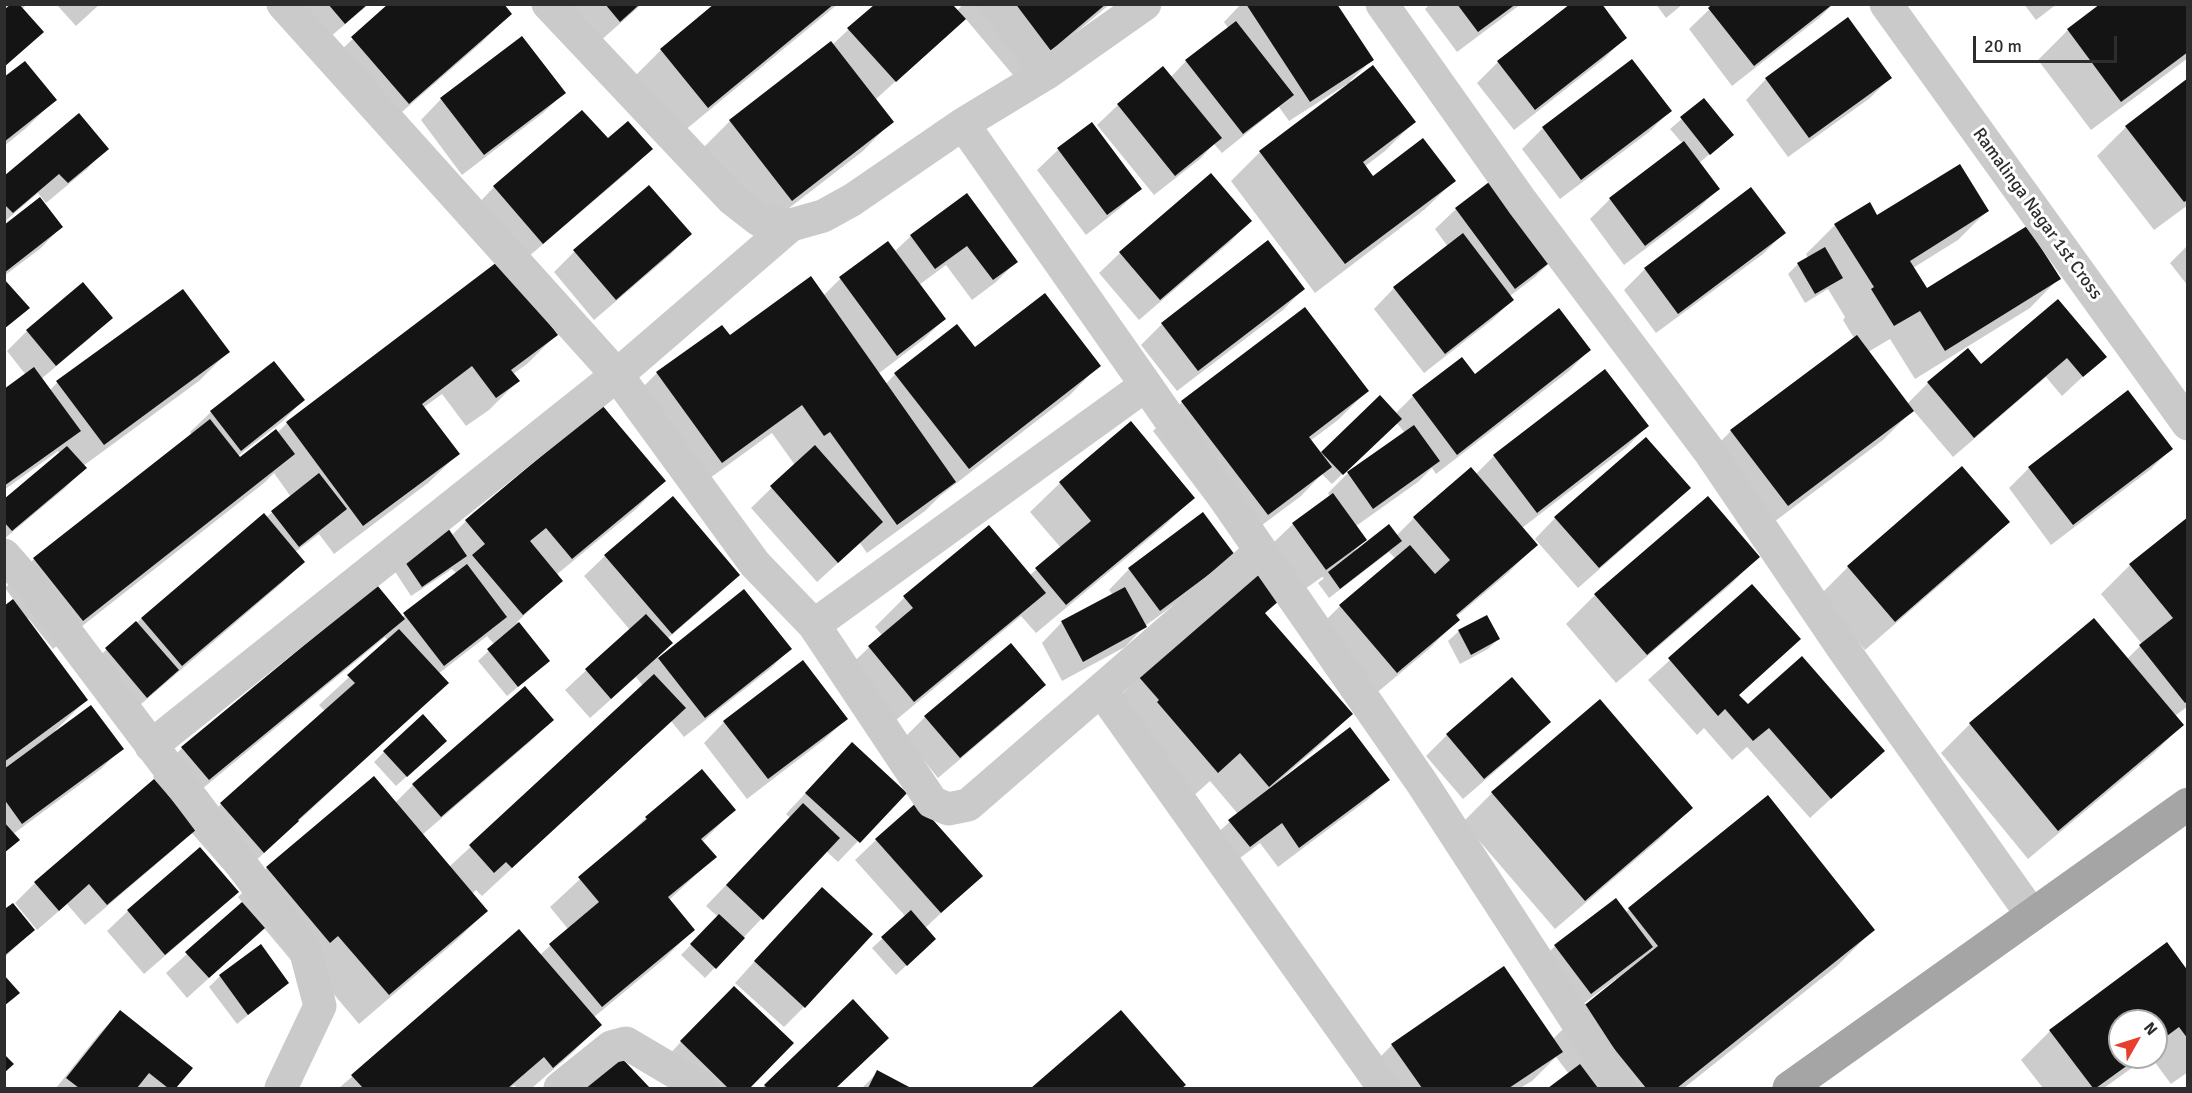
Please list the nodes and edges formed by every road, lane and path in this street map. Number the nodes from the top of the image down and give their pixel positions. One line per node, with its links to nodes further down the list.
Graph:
1 (283, 4): 10 (street)
2 (548, 4): 9 (street)
3 (995, 4): 7 (street)
4 (1145, 4): 7 (street)
5 (1382, 4): 19 (street)
6 (1886, 4): 12 (street, Ramalinga Nagar 1st Cross)
7 (1047, 72): 8 (street)
8 (963, 124): 9 (street); 11 (street)
9 (791, 225): 10 (street)
10 (617, 375): 15 (street); 17 (street)
11 (1146, 385): 13 (street); 15 (street)
12 (2187, 424)
13 (1260, 552): 16 (street); 24 (street)
14 (4, 555): 17 (street)
15 (814, 625): 16 (street)
16 (1101, 690): 23 (street)
17 (152, 746): 20 (street)
18 (2187, 804): 19 (main road)
19 (2032, 915): 25 (main road)
20 (281, 1089)
21 (560, 1089): 22 (street)
22 (702, 1089)
23 (1384, 1089)
24 (1620, 1089)
25 (1790, 1089)

